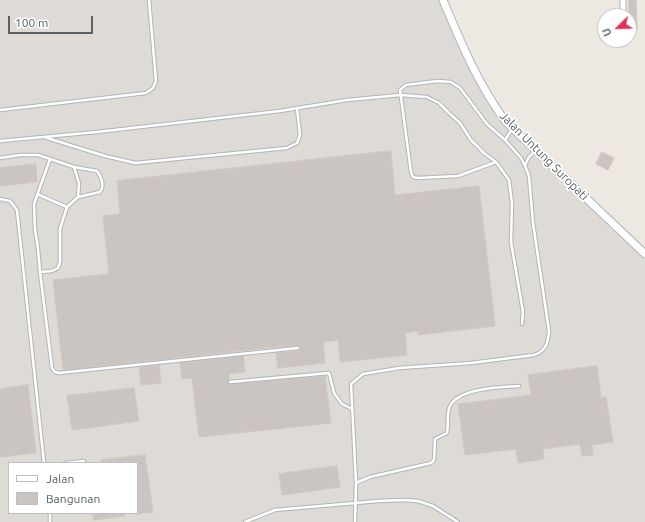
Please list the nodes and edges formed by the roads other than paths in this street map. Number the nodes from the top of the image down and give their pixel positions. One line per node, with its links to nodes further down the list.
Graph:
1 (149, 0): 5 (lane)
2 (443, 0): 6 (main road, Jalan Untung Suropati)
3 (400, 95): 4 (lane); 8 (lane); 13 (lane); 13 (lane)
4 (297, 108): 7 (lane); 7 (lane)
5 (0, 110)
6 (512, 129): 8 (lane); 10 (main road, Jalan Untung Suropati)
7 (45, 137): 9 (lane)
8 (505, 140): 14 (lane)
9 (0, 141)
10 (535, 151): 14 (lane); 20 (main road, Jalan Untung Suropati)
11 (0, 158): 12 (lane)
12 (50, 159): 15 (lane); 16 (lane)
13 (496, 162): 22 (lane)
14 (525, 166): 26 (lane)
15 (74, 167): 17 (lane); 17 (lane)
16 (38, 194): 19 (lane); 21 (lane)
17 (78, 196): 19 (lane)
18 (0, 199): 28 (lane)
19 (67, 207): 21 (lane)
20 (645, 254)
21 (40, 272): 23 (lane)
22 (522, 324)
23 (298, 348)
24 (230, 382): 26 (lane)
25 (518, 386): 30 (lane)
26 (352, 409): 30 (lane)
27 (84, 461): 29 (lane)
28 (44, 462)
29 (74, 462)
30 (356, 483): 31 (lane)
31 (355, 504): 32 (lane); 33 (lane); 34 (lane)
32 (245, 522)
33 (355, 522)
34 (458, 522)

